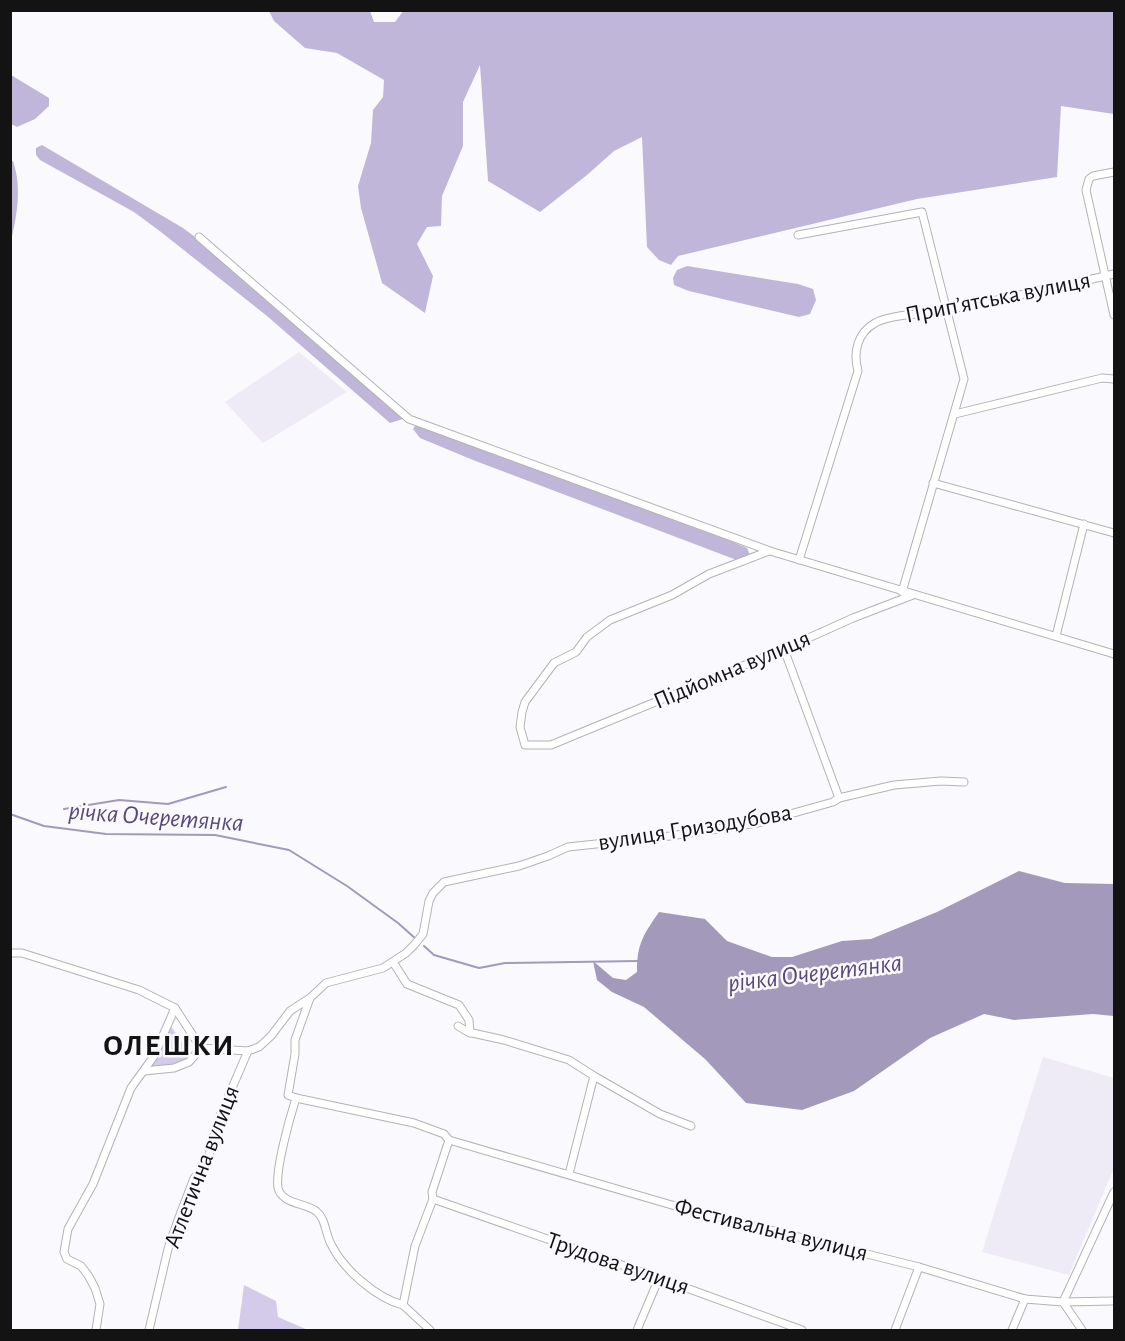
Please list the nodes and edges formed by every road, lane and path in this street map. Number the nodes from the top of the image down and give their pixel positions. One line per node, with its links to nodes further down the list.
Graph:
1 (1114, 172): 4 (street)
2 (798, 235): 5 (street)
3 (199, 237): 12 (street)
4 (1111, 275): 5 (street, Прип’ятська вулиця); 6 (street)
5 (946, 310): 8 (street); 13 (street, Прип’ятська вулиця)
6 (1114, 315)
7 (1114, 379): 8 (street)
8 (955, 414): 9 (street)
9 (933, 483): 10 (street); 14 (street)
10 (1084, 524): 11 (street); 16 (street)
11 (1114, 533)
12 (770, 551): 13 (street); 17 (street, Підйомна вулиця)
13 (799, 560): 14 (street)
14 (902, 592): 15 (street)
15 (913, 595): 16 (street); 17 (street, Підйомна вулиця)
16 (1056, 636): 18 (street)
17 (784, 649): 20 (street)
18 (1114, 654)
19 (964, 782): 20 (street, вулиця Гризодубова)
20 (839, 798): 22 (street, вулиця Гризодубова)
21 (10, 953): 24 (street)
22 (393, 962): 23 (street, вулиця Гризодубова); 26 (street)
23 (310, 998): 28 (street); 31 (street)
24 (175, 1008): 27 (street); 29 (street)
25 (458, 1026): 26 (street)
26 (470, 1033): 30 (street)
27 (201, 1048): 28 (street); 29 (street)
28 (248, 1051): 44 (street, Атлетична вулиця)
29 (144, 1071): 43 (street)
30 (594, 1076): 32 (street); 34 (street)
31 (296, 1098): 33 (street, Фестивальна вулиця); 42 (street)
32 (691, 1126)
33 (449, 1140): 34 (street, Фестивальна вулиця); 36 (street)
34 (569, 1174): 37 (street, Фестивальна вулиця)
35 (1114, 1192): 41 (street)
36 (433, 1199): 38 (street, Трудова вулиця); 42 (street)
37 (919, 1268): 39 (street, Фестивальна вулиця); 48 (street)
38 (659, 1278): 46 (street); 47 (street, Трудова вулиця)
39 (1025, 1299): 41 (street, Фестивальна вулиця); 49 (street)
40 (1114, 1301): 41 (street, Фестивальна вулиця)
41 (1063, 1302): 50 (street)
42 (403, 1305): 45 (street)
43 (96, 1330)
44 (150, 1330)
45 (430, 1330)
46 (637, 1330)
47 (802, 1330)
48 (895, 1330)
49 (1012, 1330)
50 (1082, 1330)

